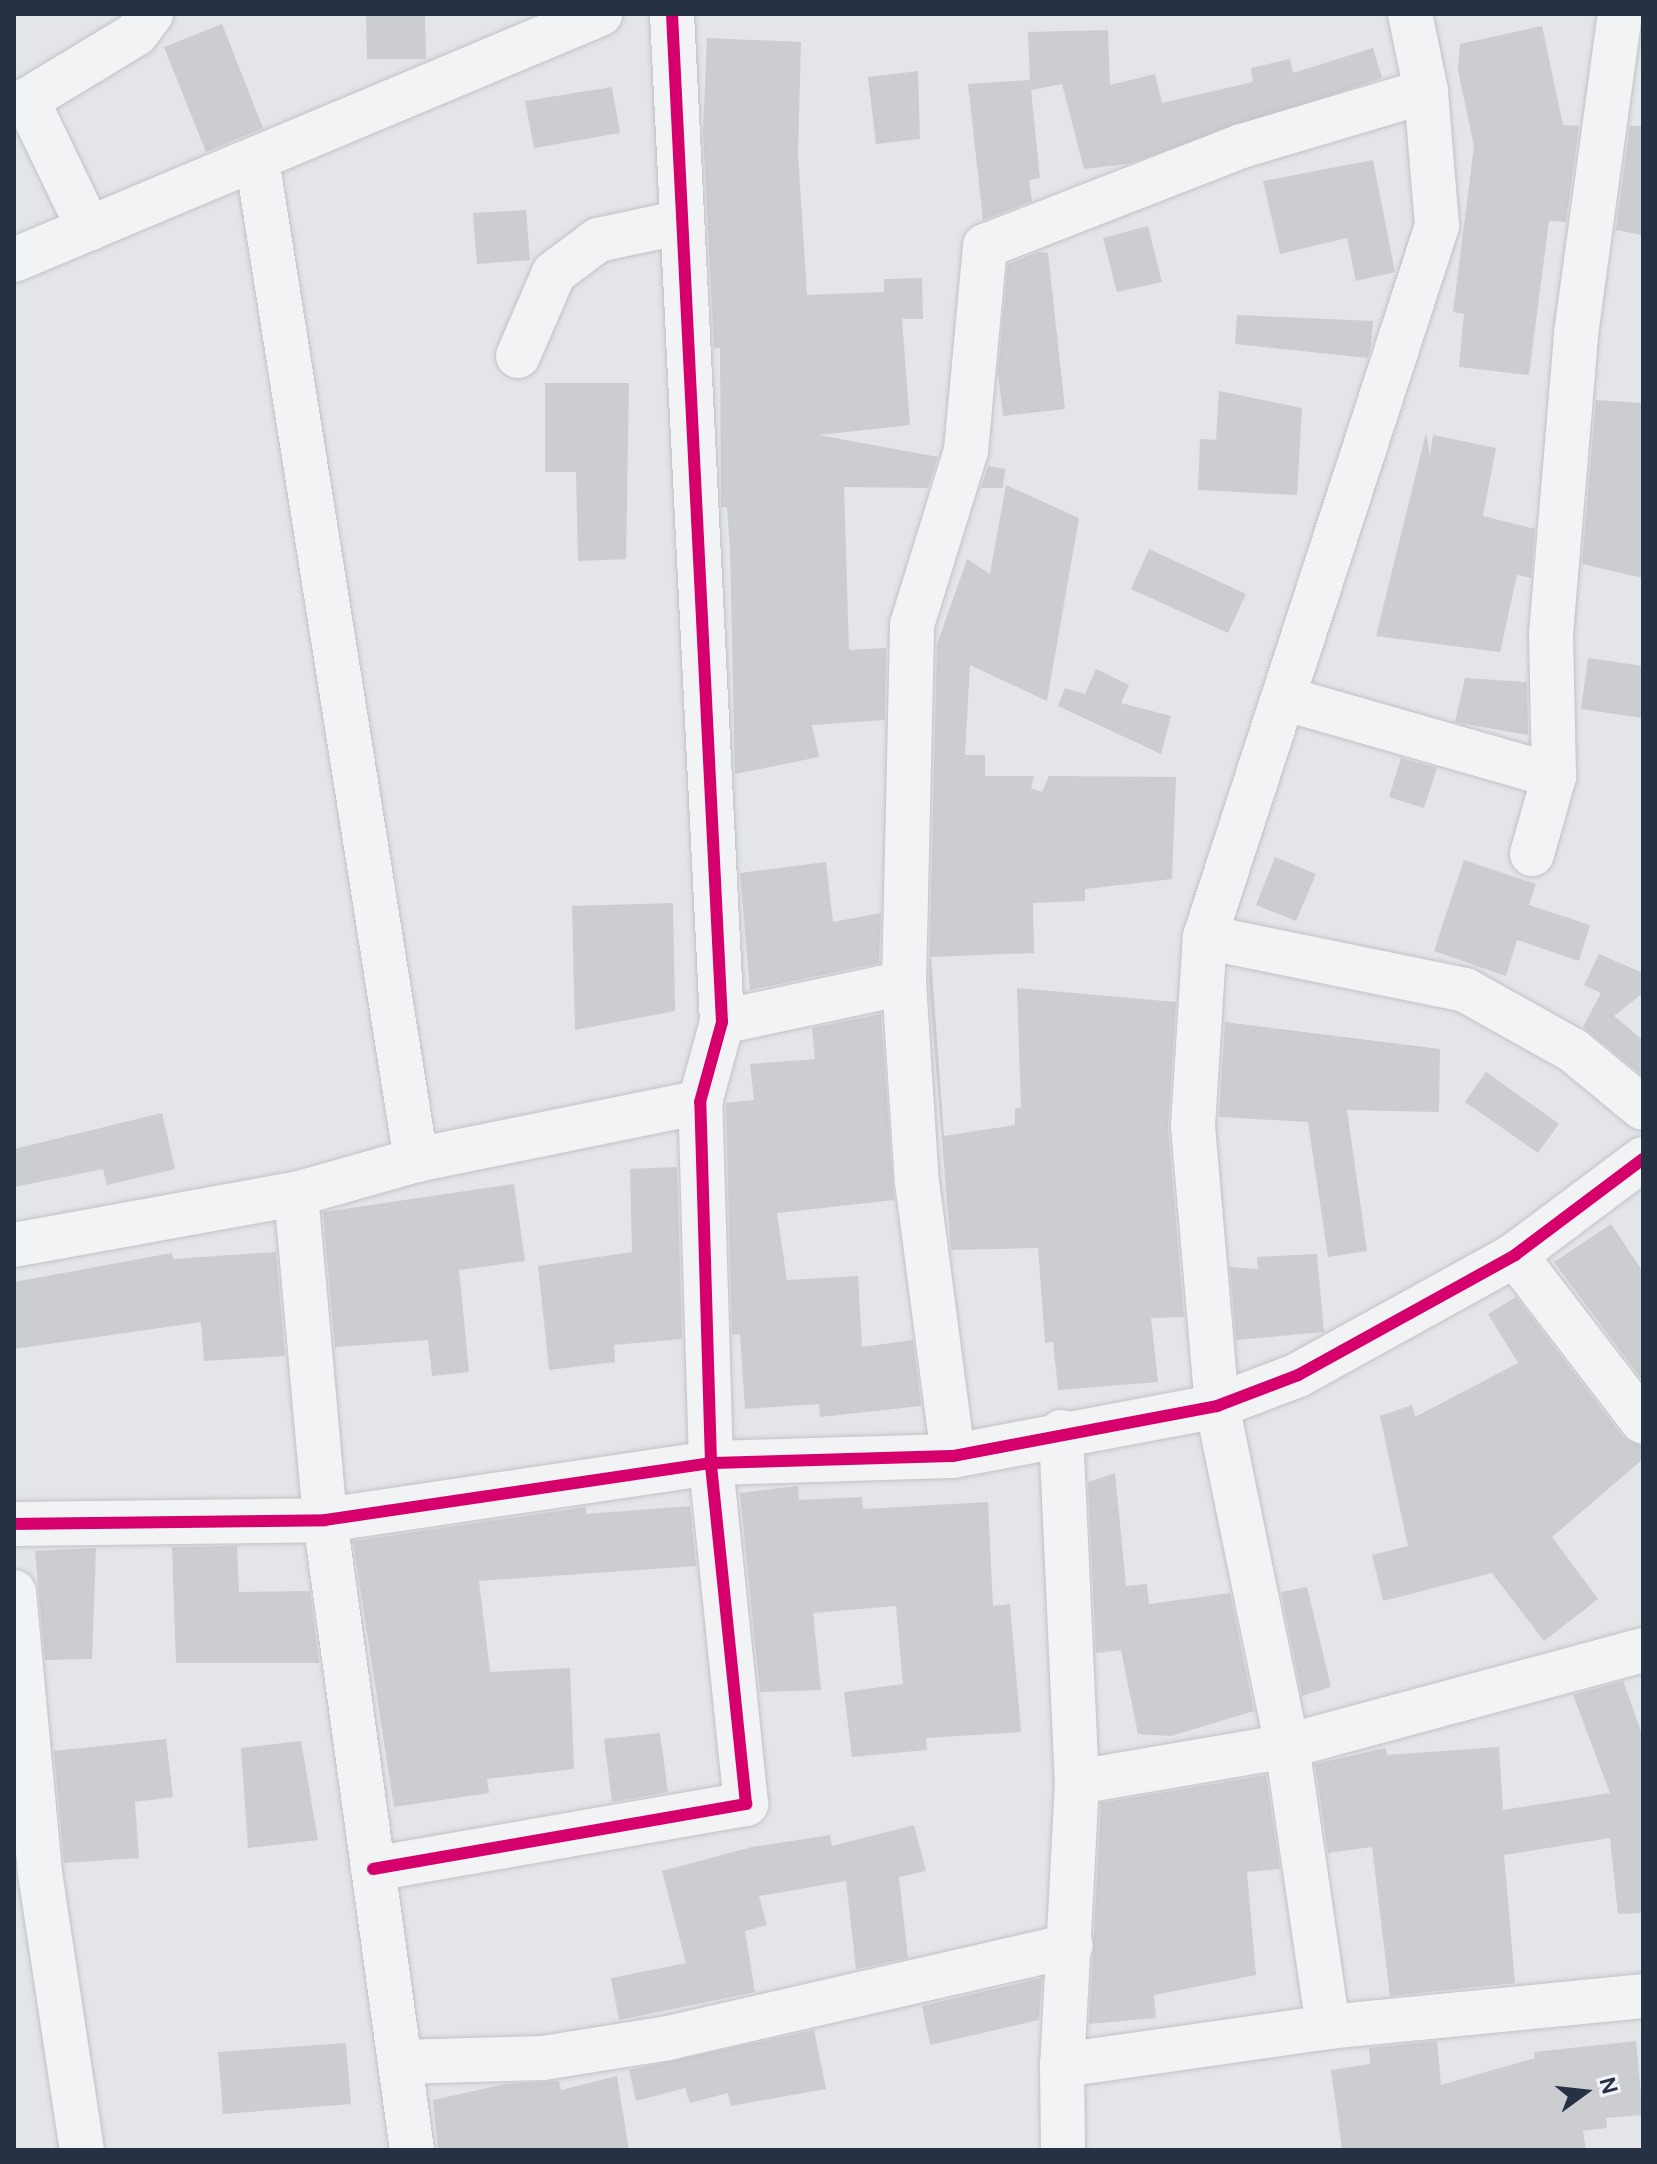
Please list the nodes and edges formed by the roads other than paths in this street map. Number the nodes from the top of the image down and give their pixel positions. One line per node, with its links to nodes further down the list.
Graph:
1 (151, 14): 9 (street)
2 (600, 14): 7 (street)
3 (672, 14): 8 (street)
4 (1410, 14): 6 (street)
5 (1620, 14): 13 (street)
6 (1426, 91): 12 (street); 16 (street)
7 (257, 160): 9 (street); 21 (street)
8 (682, 222): 11 (street); 17 (street)
9 (89, 229): 10 (street)
10 (14, 260)
11 (518, 356)
12 (1286, 699): 13 (street); 15 (street)
13 (1554, 776): 14 (street)
14 (1532, 854)
15 (1205, 937): 19 (street); 25 (street)
16 (904, 983): 17 (street); 28 (street)
17 (722, 1022): 18 (street)
18 (700, 1102): 21 (street); 29 (street)
19 (1643, 1108)
20 (1643, 1159): 24 (street)
21 (416, 1160): 22 (street)
22 (296, 1194): 23 (street); 30 (street)
23 (14, 1245)
24 (1515, 1255): 25 (street); 26 (street)
25 (1217, 1406): 27 (street); 34 (street)
26 (1643, 1422)
27 (1061, 1432): 28 (street); 35 (street)
28 (953, 1456): 29 (street)
29 (711, 1463): 30 (street); 36 (street)
30 (325, 1520): 31 (street); 36 (street)
31 (14, 1524)
32 (14, 1592): 42 (street)
33 (1643, 1650): 34 (street)
34 (1287, 1746): 35 (street); 39 (street)
35 (1077, 1782): 37 (street)
36 (373, 1869): 40 (street)
37 (1071, 1946): 40 (street); 41 (street)
38 (1643, 1996): 39 (street)
39 (1328, 2027): 41 (street)
40 (400, 2062): 43 (street)
41 (1062, 2065): 44 (street)
42 (82, 2150)
43 (412, 2150)
44 (1063, 2150)

